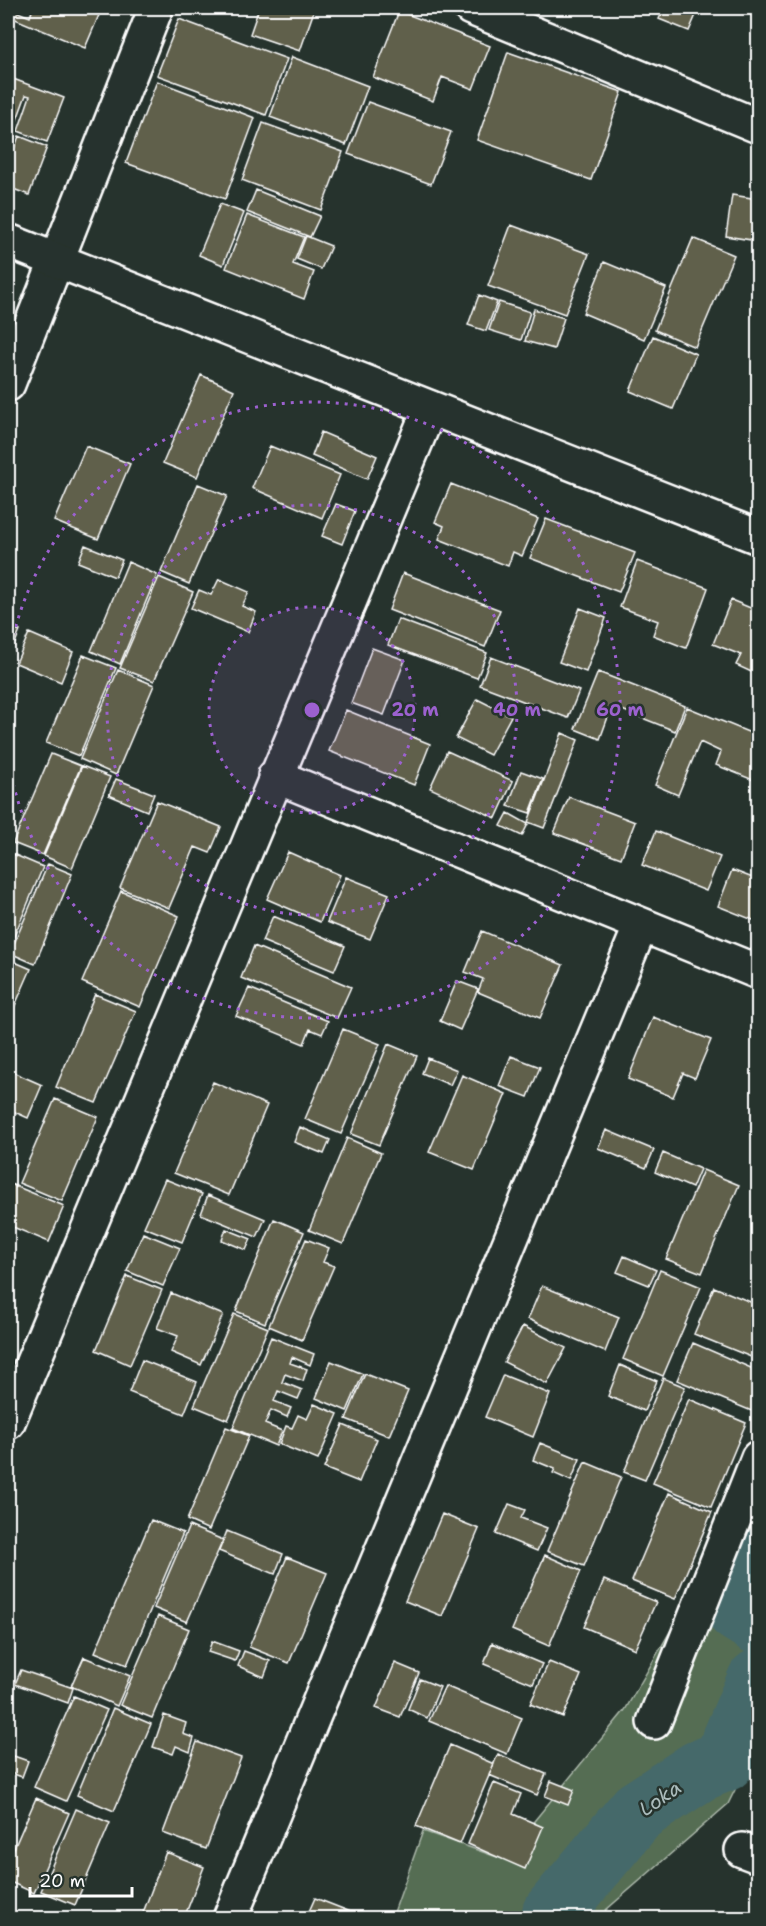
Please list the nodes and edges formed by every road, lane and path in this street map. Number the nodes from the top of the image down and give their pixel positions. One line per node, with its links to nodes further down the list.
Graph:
1 (156, 8): 5 (street)
2 (471, 8): 3 (street)
3 (759, 126)
4 (8, 241): 5 (street)
5 (57, 261): 6 (street); 7 (street)
6 (8, 384)
7 (430, 408): 8 (street); 9 (street)
8 (759, 537)
9 (275, 776): 10 (street); 12 (street)
10 (641, 925): 11 (street); 15 (street)
11 (759, 972)
12 (8, 1422)
13 (759, 1458): 14 (street)
14 (654, 1722)
15 (230, 1918)

